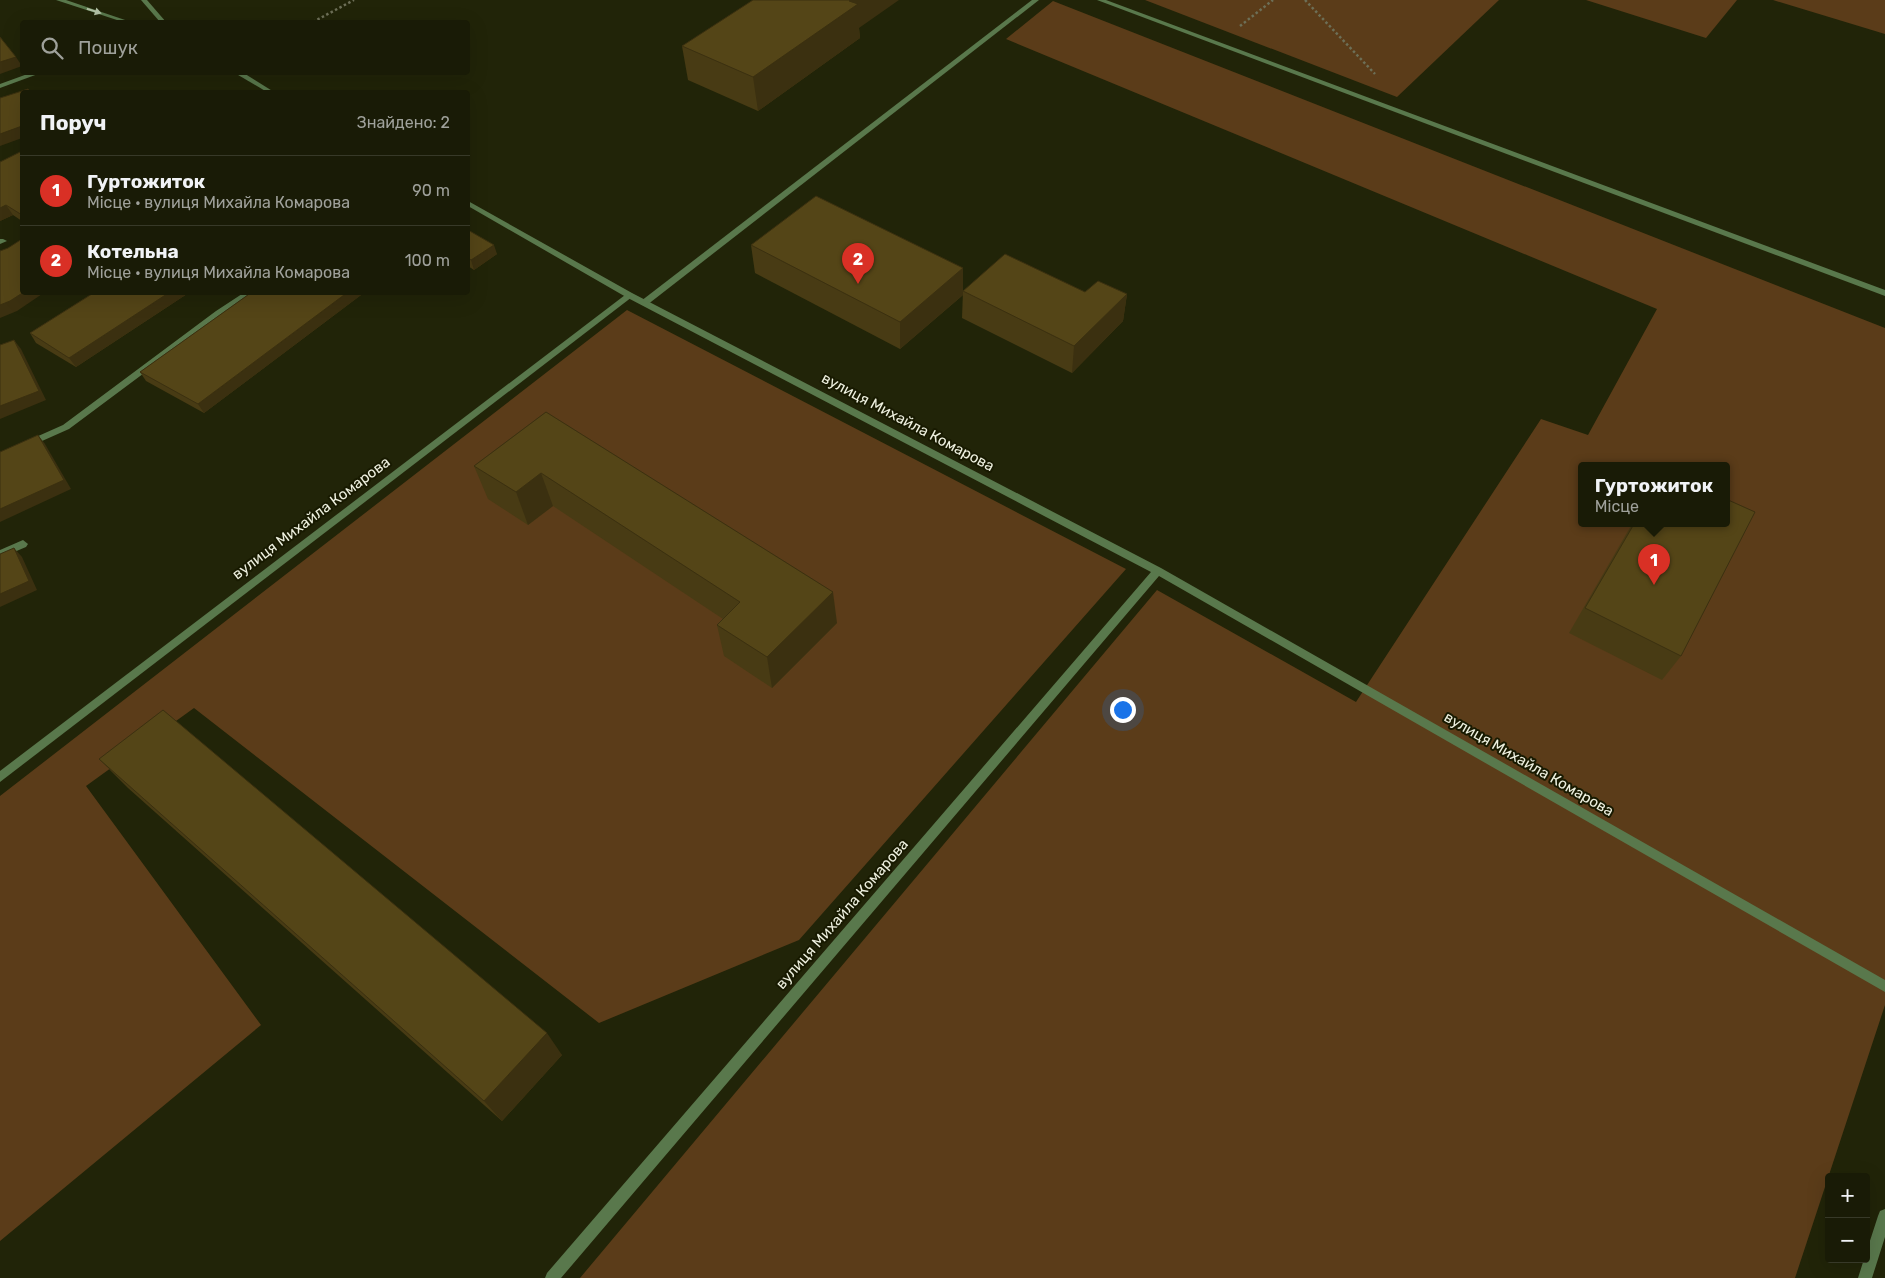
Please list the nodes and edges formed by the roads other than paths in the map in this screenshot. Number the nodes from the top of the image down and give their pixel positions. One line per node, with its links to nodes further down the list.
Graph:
1 (59, 0): 5 (street, one-way to 5)
2 (144, 0): 6 (street)
3 (1036, 0): 15 (street)
4 (1100, 0): 12 (street)
5 (122, 20)
6 (161, 20)
7 (32, 75): 9 (street)
8 (241, 75): 10 (street)
9 (0, 86)
10 (268, 90)
11 (470, 205): 14 (street)
12 (1885, 293)
13 (246, 295): 16 (street)
14 (630, 295): 15 (street, вулиця Михайла Комарова); 20 (street, вулиця Михайла Комарова)
15 (644, 303): 19 (street, вулиця Михайла Комарова)
16 (25, 445)
17 (23, 544): 18 (street)
18 (0, 554)
19 (1158, 571): 21 (street, вулиця Михайла Комарова); 23 (street, вулиця Михайла Комарова)
20 (0, 777)
21 (1885, 986)
22 (1885, 1216): 24 (street)
23 (552, 1278)
24 (1865, 1278)

